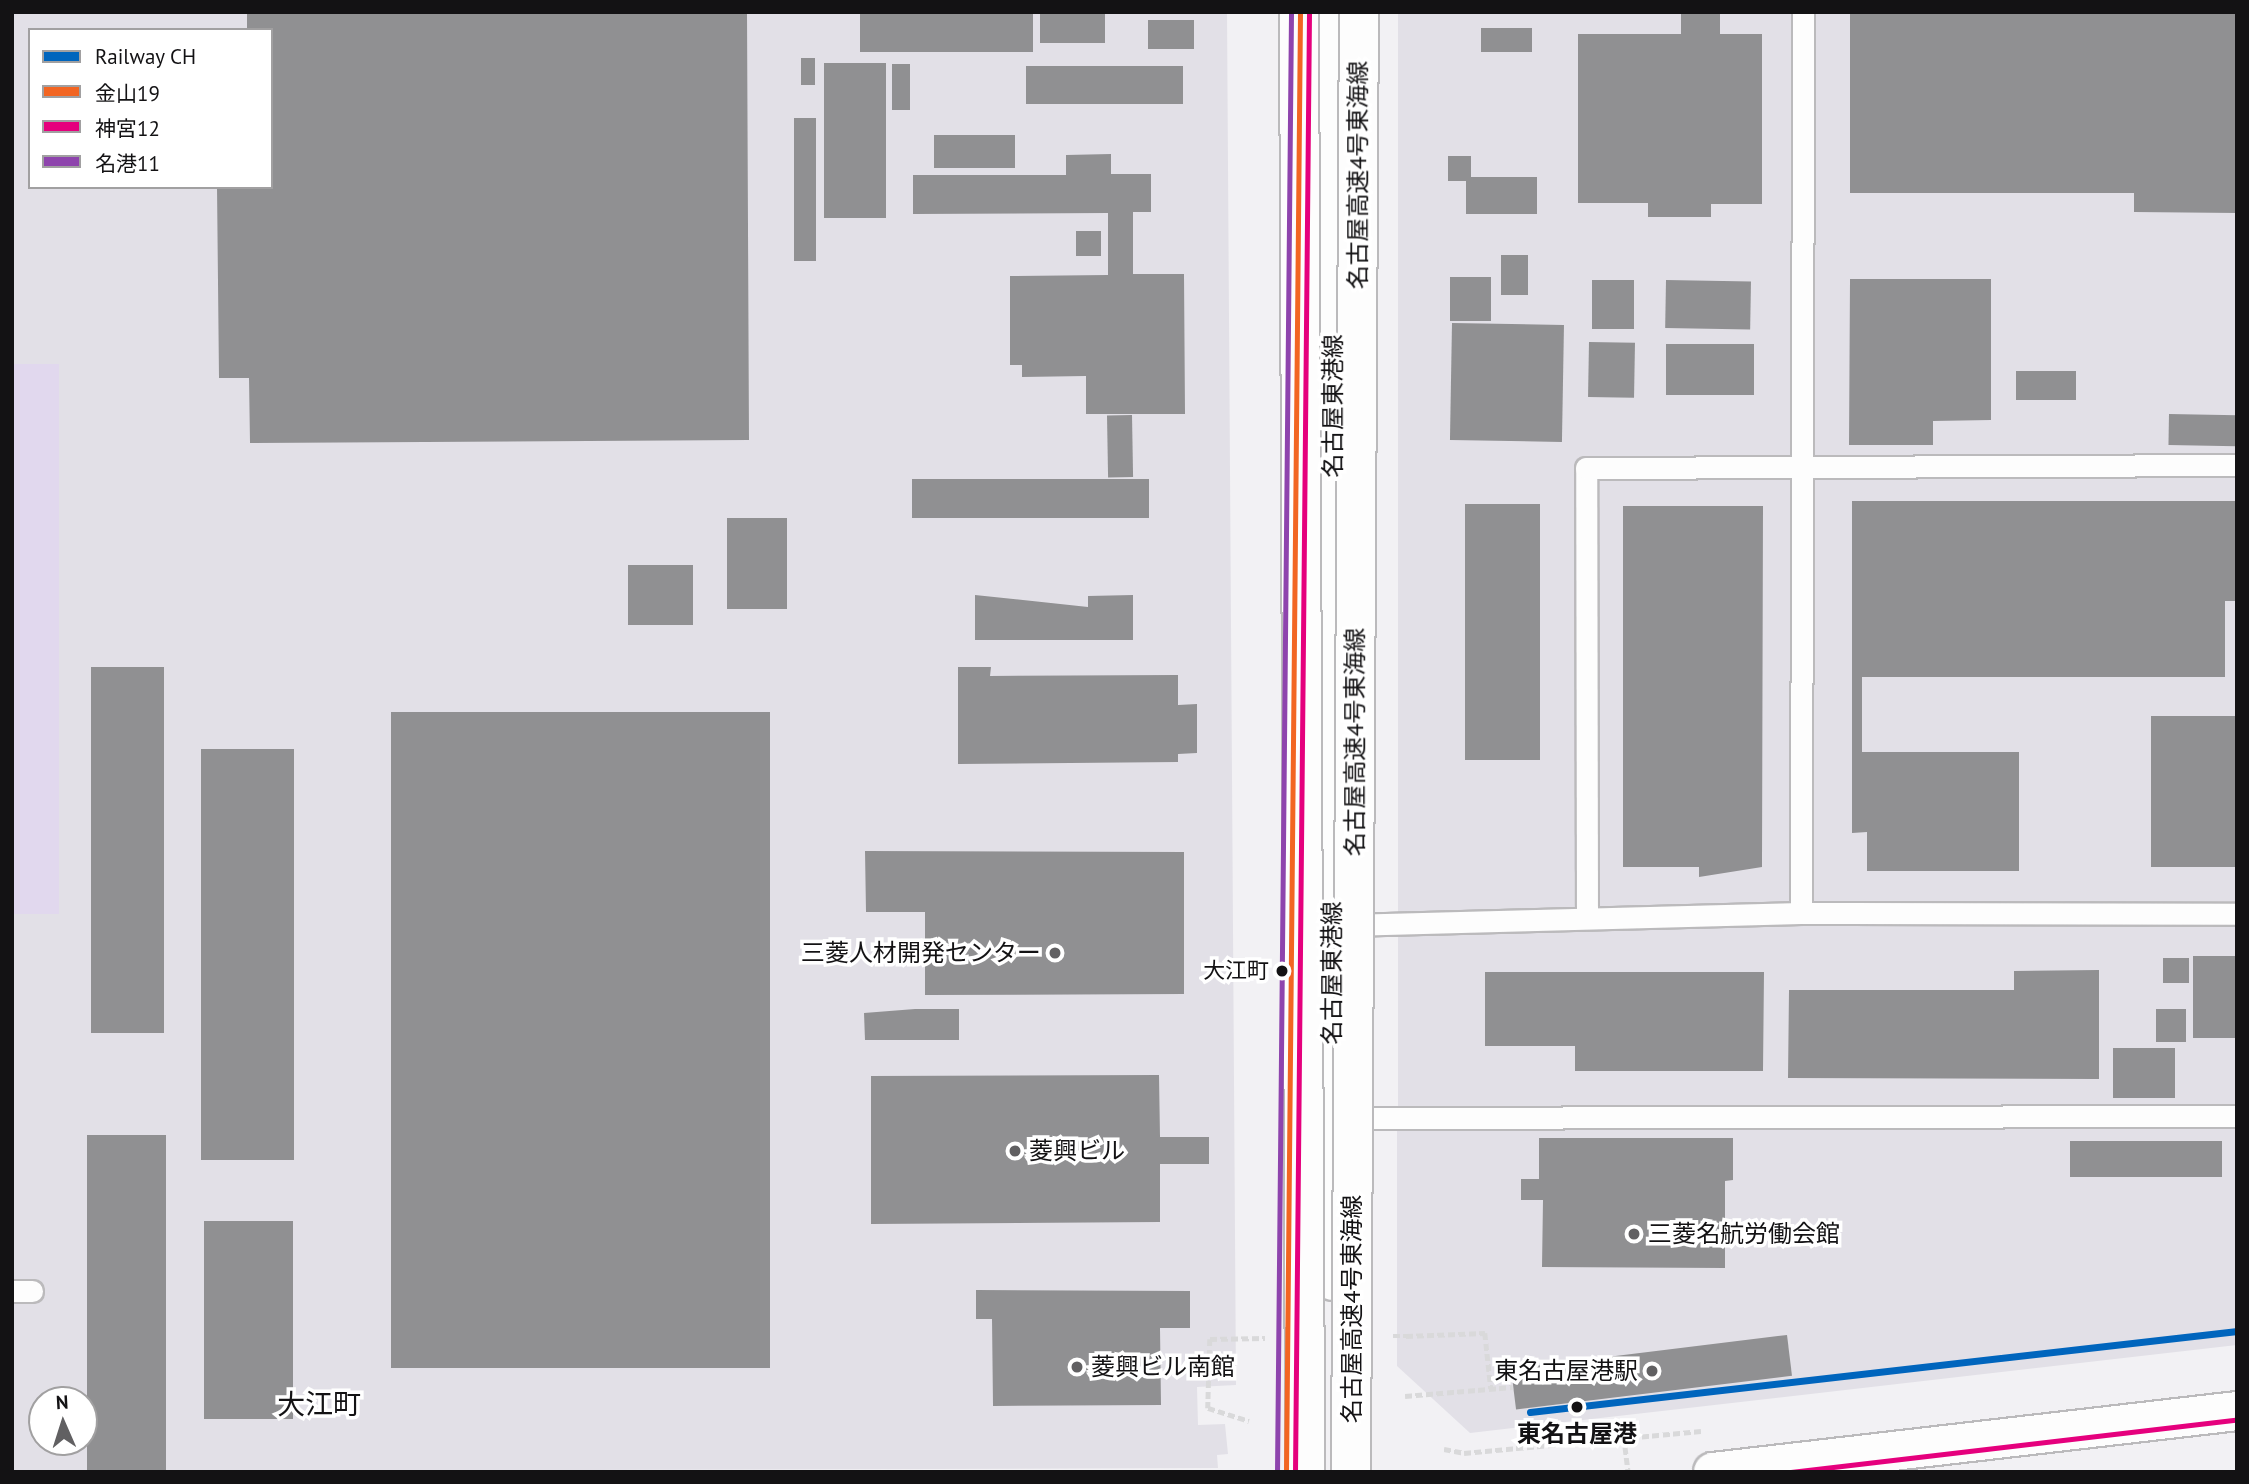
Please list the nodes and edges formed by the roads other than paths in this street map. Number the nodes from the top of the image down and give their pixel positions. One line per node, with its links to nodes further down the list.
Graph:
1 (1300, 12): 14 (main road, 名古屋東港線); 15 (main road, 名古屋高速4号東海線, bridge)
2 (1335, 12): 10 (main road, 名古屋東港線)
3 (1359, 12): 17 (main road, 名古屋高速4号東海線, bridge)
4 (1803, 12): 6 (lane)
5 (2237, 465): 6 (lane)
6 (1802, 467): 7 (lane); 9 (lane)
7 (1801, 913): 8 (lane); 9 (lane)
8 (2237, 914)
9 (1587, 917): 10 (lane)
10 (1331, 925): 12 (main road, 名古屋東港線)
11 (2237, 1116): 12 (lane)
12 (1332, 1118): 16 (main road, 名古屋東港線)
13 (2237, 1411): 18 (main road)
14 (1286, 1472)
15 (1305, 1472)
16 (1334, 1472)
17 (1351, 1472)
18 (1713, 1472)

